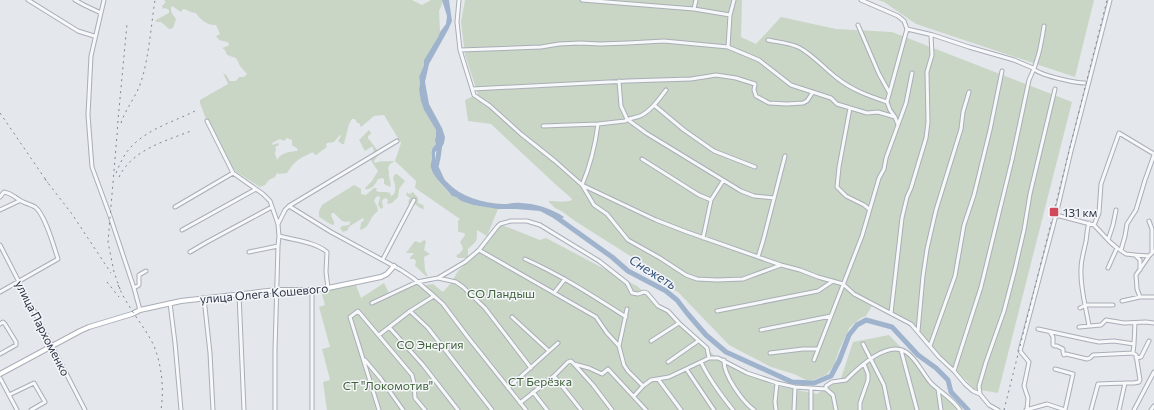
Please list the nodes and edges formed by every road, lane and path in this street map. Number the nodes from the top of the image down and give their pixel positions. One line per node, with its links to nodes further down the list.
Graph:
1 (28, 0): 18 (street)
2 (75, 0): 12 (street)
3 (104, 0): 12 (street)
4 (459, 0): 21 (street)
5 (582, 0): 11 (street)
6 (696, 0): 11 (street)
7 (734, 0): 13 (street)
8 (861, 0): 10 (street)
9 (1110, 0): 62 (street)
10 (870, 2): 16 (street)
11 (694, 10): 13 (street)
12 (101, 13): 18 (street)
13 (730, 15): 20 (street)
14 (858, 25): 32 (street)
15 (1044, 26): 22 (street)
16 (907, 29): 17 (street); 32 (street)
17 (931, 35): 22 (street); 116 (street)
18 (94, 36): 95 (street)
19 (768, 40): 33 (street)
20 (728, 47): 21 (street); 30 (street)
21 (460, 50): 27 (street)
22 (1034, 70): 26 (street); 160 (street)
23 (1002, 71): 139 (street)
24 (912, 72): 40 (street)
25 (619, 81): 27 (street); 30 (street); 37 (street)
26 (1084, 83)
27 (472, 89): 49 (street)
28 (1055, 89): 177 (street)
29 (666, 90): 34 (street)
30 (814, 92): 35 (street)
31 (969, 92): 129 (street)
32 (889, 93): 33 (street)
33 (887, 102): 36 (street)
34 (654, 105): 37 (street); 46 (street)
35 (850, 108): 36 (street); 59 (street)
36 (895, 117): 40 (street)
37 (627, 119): 39 (street); 48 (street)
38 (207, 121): 47 (street)
39 (598, 124): 41 (street); 49 (street)
40 (898, 125): 59 (street)
41 (543, 126)
42 (397, 141): 56 (street)
43 (1154, 155): 66 (street); 75 (street)
44 (785, 156): 52 (street)
45 (642, 160): 55 (street)
46 (756, 167)
47 (233, 173): 50 (street); 57 (street)
48 (723, 181): 52 (street); 55 (street)
49 (582, 185): 69 (street); 84 (street)
50 (256, 189): 58 (street); 67 (street)
51 (0, 197): 53 (street)
52 (774, 198): 81 (street)
53 (19, 200): 60 (street); 91 (street)
54 (414, 200): 82 (street)
55 (711, 200): 69 (street)
56 (289, 206): 65 (street); 82 (street)
57 (175, 207)
58 (272, 207): 65 (street); 76 (street)
59 (869, 209): 94 (street)
60 (0, 210)
61 (1116, 210): 70 (street)
62 (1056, 214): 64 (street); 215 (street)
63 (1149, 221): 78 (street)
64 (1089, 223): 66 (street); 109 (street)
65 (278, 224): 68 (street)
66 (1094, 225): 70 (street)
67 (182, 230)
68 (279, 236): 72 (street); 96 (street)
69 (703, 238): 81 (street)
70 (1108, 240): 73 (street)
71 (0, 245): 91 (street, улица Пархоменко)
72 (278, 246): 77 (street); 97 (street)
73 (1117, 248): 75 (street); 86 (street)
74 (479, 250): 89 (street); 101 (street); 120 (street)
75 (1121, 250): 79 (street)
76 (190, 252)
77 (249, 252)
78 (1153, 253): 80 (street)
79 (1135, 255): 80 (street); 87 (street)
80 (1149, 256): 87 (street)
81 (758, 257): 84 (street)
82 (383, 259): 85 (street)
83 (525, 260): 90 (street)
84 (781, 265): 92 (street)
85 (394, 266): 93 (street); 96 (street, улица Олега Кошевого)
86 (1108, 268)
87 (1140, 270): 104 (street)
88 (146, 271): 95 (street)
89 (438, 278): 93 (street); 157 (street)
90 (565, 279): 101 (street); 119 (street)
91 (19, 281): 99 (street); 140 (street, улица Пархоменко)
92 (833, 281): 94 (street); 115 (street)
93 (417, 282): 102 (street); 108 (street)
94 (843, 284): 116 (street); 117 (street)
95 (134, 288): 113 (street)
96 (328, 288): 98 (street, улица Олега Кошевого)
97 (277, 290): 98 (street, улица Олега Кошевого); 100 (street, улица Олега Кошевого); 189 (street)
98 (312, 290): 190 (street)
99 (0, 292)
100 (239, 294): 105 (street, улица Олега Кошевого); 188 (street)
101 (554, 294): 138 (street)
102 (434, 296): 114 (street); 172 (street)
103 (1154, 296): 104 (street)
104 (1140, 297): 106 (street)
105 (204, 298): 107 (street, улица Олега Кошевого); 187 (street)
106 (1122, 301)
107 (170, 303): 113 (street, улица Олега Кошевого); 186 (street)
108 (372, 303)
109 (1086, 305): 110 (street); 111 (street); 124 (street)
110 (1113, 305)
111 (1080, 308)
112 (627, 309): 119 (street)
113 (140, 310): 140 (street, улица Олега Кошевого)
114 (410, 311): 125 (street); 195 (street)
115 (717, 311)
116 (891, 313): 129 (street)
117 (831, 316): 128 (street); 141 (street)
118 (512, 317): 143 (street)
119 (626, 317): 138 (street)
120 (679, 323): 132 (street); 134 (street)
121 (1135, 323): 122 (street); 124 (street); 137 (street)
122 (1154, 323)
123 (0, 324): 146 (street)
124 (1089, 326): 126 (street)
125 (389, 327): 131 (street); 194 (street)
126 (1079, 327)
127 (1038, 329): 130 (street)
128 (761, 330)
129 (918, 331): 139 (street)
130 (1050, 332): 137 (street); 145 (street)
131 (379, 335): 150 (street); 193 (street)
132 (698, 341): 147 (street); 153 (street)
133 (1149, 341): 149 (street)
134 (650, 342)
135 (558, 343): 143 (street)
136 (863, 344): 148 (street)
137 (1134, 344): 145 (street)
138 (620, 346): 170 (street)
139 (930, 346): 160 (street)
140 (52, 347): 162 (street, улица Олега Кошевого); 183 (street, улица Пархоменко)
141 (818, 349): 144 (street); 152 (street)
142 (901, 350): 148 (street); 174 (street); 211 (street)
143 (548, 351): 157 (street)
144 (770, 353)
145 (1133, 353): 149 (street)
146 (0, 354)
147 (709, 358): 151 (street); 154 (street)
148 (870, 358): 156 (street); 210 (street)
149 (1136, 358): 164 (street)
150 (364, 359): 191 (street); 192 (street)
151 (724, 360): 169 (street); 204 (street)
152 (814, 360)
153 (668, 362)
154 (701, 362): 159 (street); 203 (street)
155 (574, 364): 163 (street); 179 (street); 199 (street)
156 (864, 364): 175 (street); 209 (street)
157 (531, 368): 172 (street)
158 (1054, 368): 216 (street)
159 (686, 370): 166 (street); 202 (street)
160 (954, 371): 177 (street)
161 (1154, 372): 167 (street)
162 (0, 374)
163 (554, 376): 176 (street); 198 (street)
164 (1140, 377): 167 (street); 168 (street)
165 (0, 378): 178 (street)
166 (658, 379): 170 (street); 201 (street)
167 (1149, 380): 219 (street)
168 (1125, 382): 217 (street); 218 (street)
169 (777, 383): 171 (street); 205 (street)
170 (643, 386): 179 (street)
171 (796, 387): 173 (street); 206 (street)
172 (508, 388): 180 (street)
173 (811, 389): 175 (street); 207 (street)
174 (938, 389): 212 (street); 213 (street)
175 (826, 390): 182 (street)
176 (533, 392): 180 (street); 197 (street)
177 (980, 394): 214 (street)
178 (9, 395): 184 (street); 185 (street)
179 (634, 396): 200 (street)
180 (520, 403): 196 (street)
181 (1154, 406): 220 (street)
182 (836, 408): 208 (street)
183 (84, 409)
184 (17, 410)
185 (31, 410)
186 (181, 410)
187 (213, 410)
188 (244, 410)
189 (275, 410)
190 (312, 410)
191 (379, 410)
192 (403, 410)
193 (426, 410)
194 (458, 410)
195 (492, 410)
196 (526, 410)
197 (547, 410)
198 (580, 410)
199 (612, 410)
200 (646, 410)
201 (681, 410)
202 (714, 410)
203 (733, 410)
204 (754, 410)
205 (776, 410)
206 (794, 410)
207 (811, 410)
208 (832, 410)
209 (860, 410)
210 (889, 410)
211 (917, 410)
212 (941, 410)
213 (960, 410)
214 (998, 410)
215 (1026, 410): 216 (street)
216 (1065, 410)
217 (1091, 410)
218 (1119, 410)
219 (1134, 410)
220 (1151, 410)

